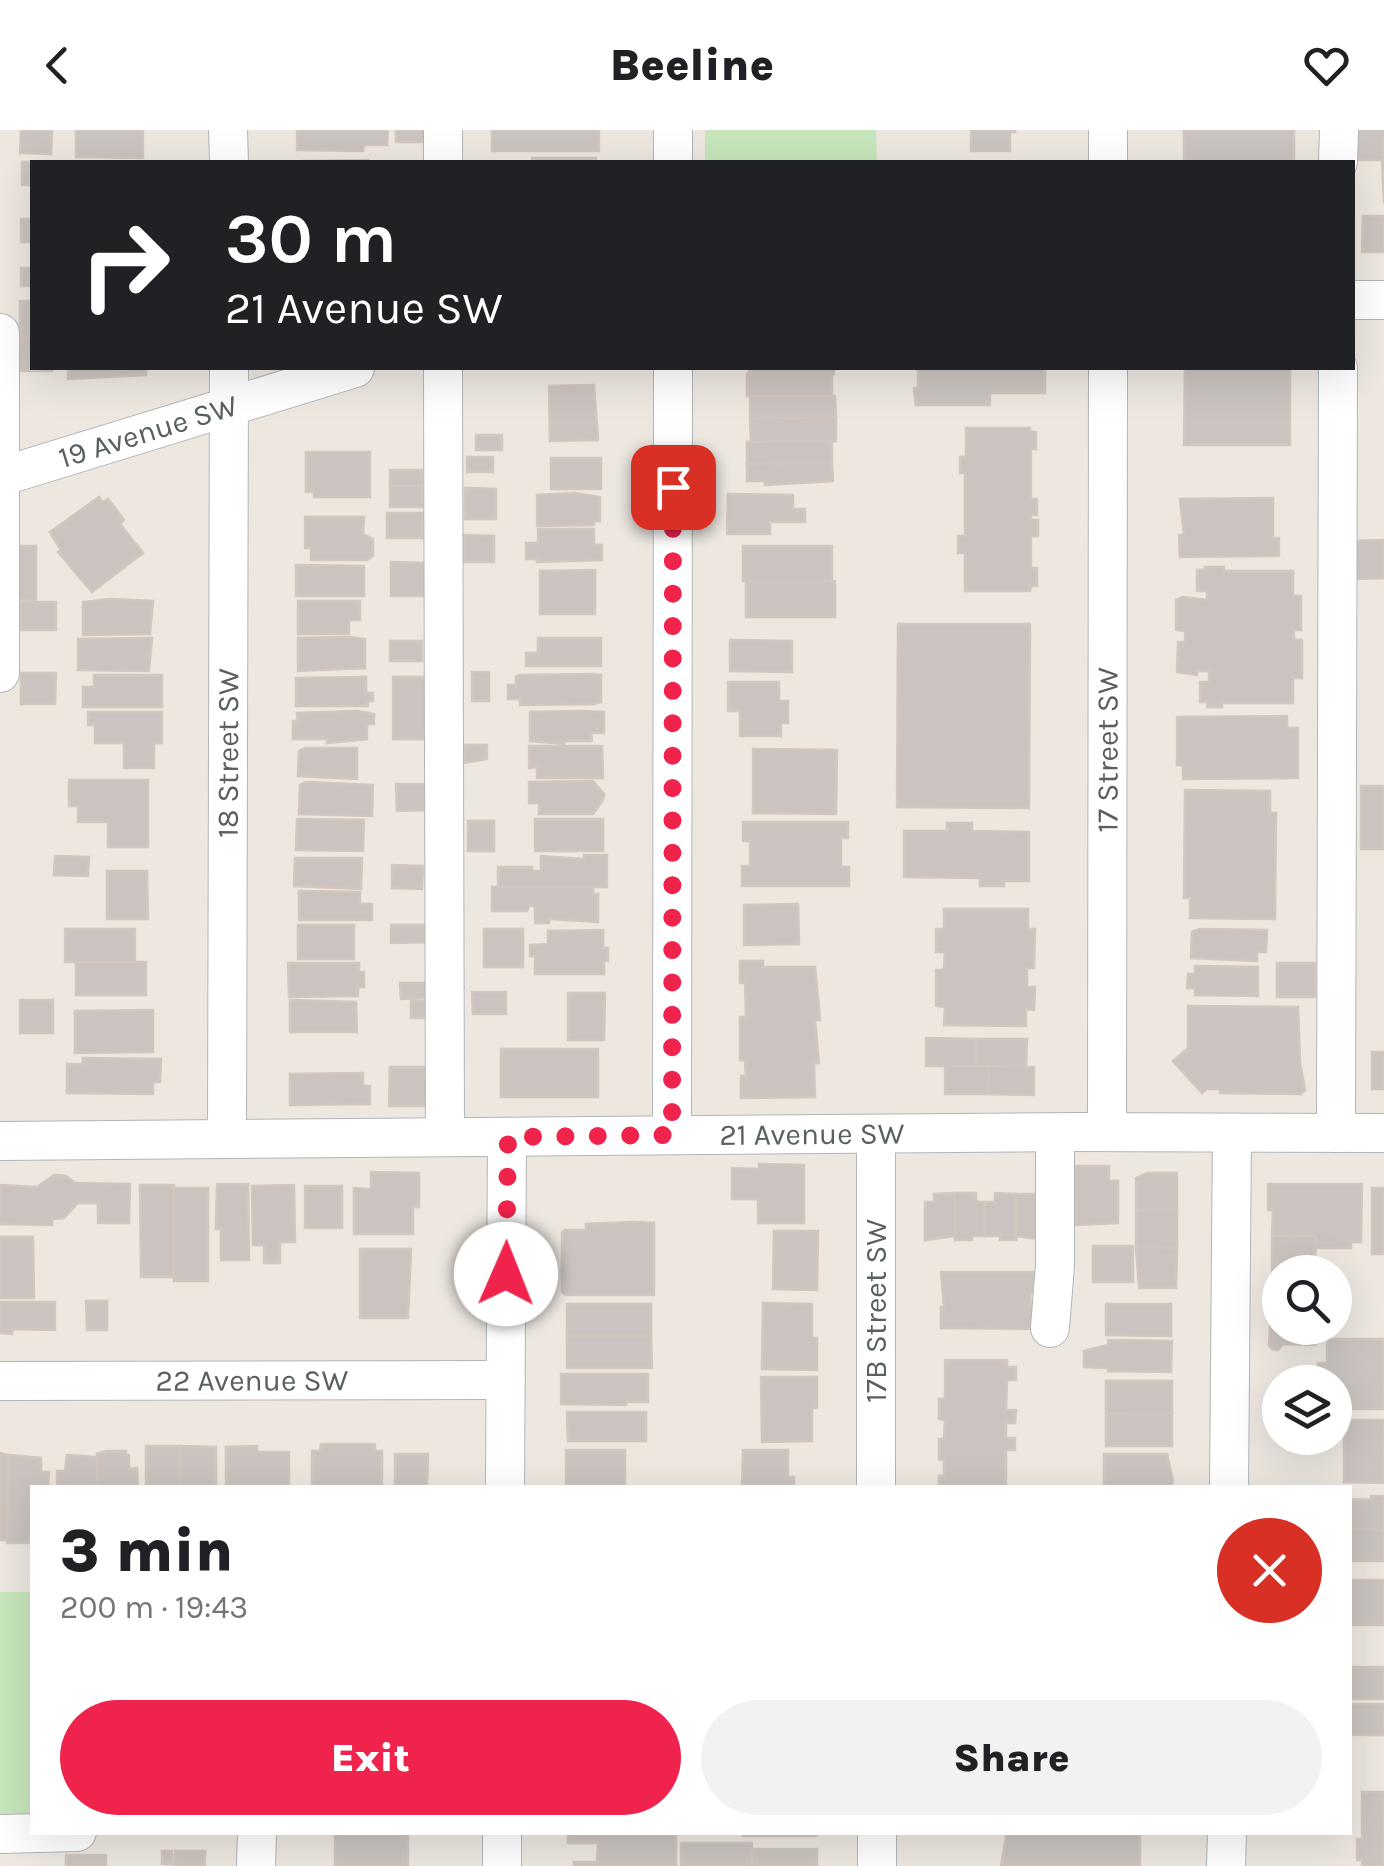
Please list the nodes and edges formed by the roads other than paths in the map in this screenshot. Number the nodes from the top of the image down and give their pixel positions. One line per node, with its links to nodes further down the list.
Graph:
1 (228, 130): 6 (street)
2 (443, 130): 7 (street)
3 (673, 130): 8 (street)
4 (1108, 130): 9 (street)
5 (1338, 130): 10 (street)
6 (228, 160)
7 (443, 160)
8 (673, 160)
9 (1108, 160)
10 (1338, 160)
11 (1355, 300): 12 (street)
12 (1384, 300)
13 (0, 333): 21 (street)
14 (229, 370): 20 (street, 18 Street SW)
15 (348, 370): 20 (street, 19 Avenue SW)
16 (443, 370): 30 (street)
17 (673, 370): 29 (street)
18 (1108, 370): 24 (street, 17 Street SW)
19 (1338, 370): 26 (street)
20 (229, 406): 21 (street, 19 Avenue SW); 32 (street, 18 Street SW)
21 (0, 476): 22 (street)
22 (0, 673)
23 (1055, 1132): 24 (street, 21 Avenue SW); 27 (street, 21 Avenue SW); 34 (street)
24 (1107, 1132): 25 (street, 21 Avenue SW)
25 (1232, 1132): 26 (street, 21 Avenue SW); 39 (street)
26 (1336, 1133): 28 (street, 21 Avenue SW)
27 (876, 1134): 29 (street, 21 Avenue SW); 38 (street, 17B Street SW)
28 (1384, 1134)
29 (672, 1135): 31 (street, 21 Avenue SW)
30 (445, 1136): 31 (street, 21 Avenue SW); 32 (street, 21 Avenue SW)
31 (508, 1137): 35 (street)
32 (228, 1138): 33 (street, 21 Avenue SW)
33 (0, 1141)
34 (1050, 1328)
35 (506, 1380): 36 (street, 22 Avenue SW); 37 (street)
36 (0, 1381)
37 (505, 1485)
38 (876, 1485)
39 (1229, 1485)
40 (30, 1833): 41 (street)
41 (0, 1834)
42 (256, 1835): 46 (street)
43 (502, 1835): 47 (street)
44 (877, 1835): 48 (street)
45 (1226, 1835): 49 (street)
46 (256, 1866)
47 (502, 1866)
48 (877, 1866)
49 (1226, 1866)

